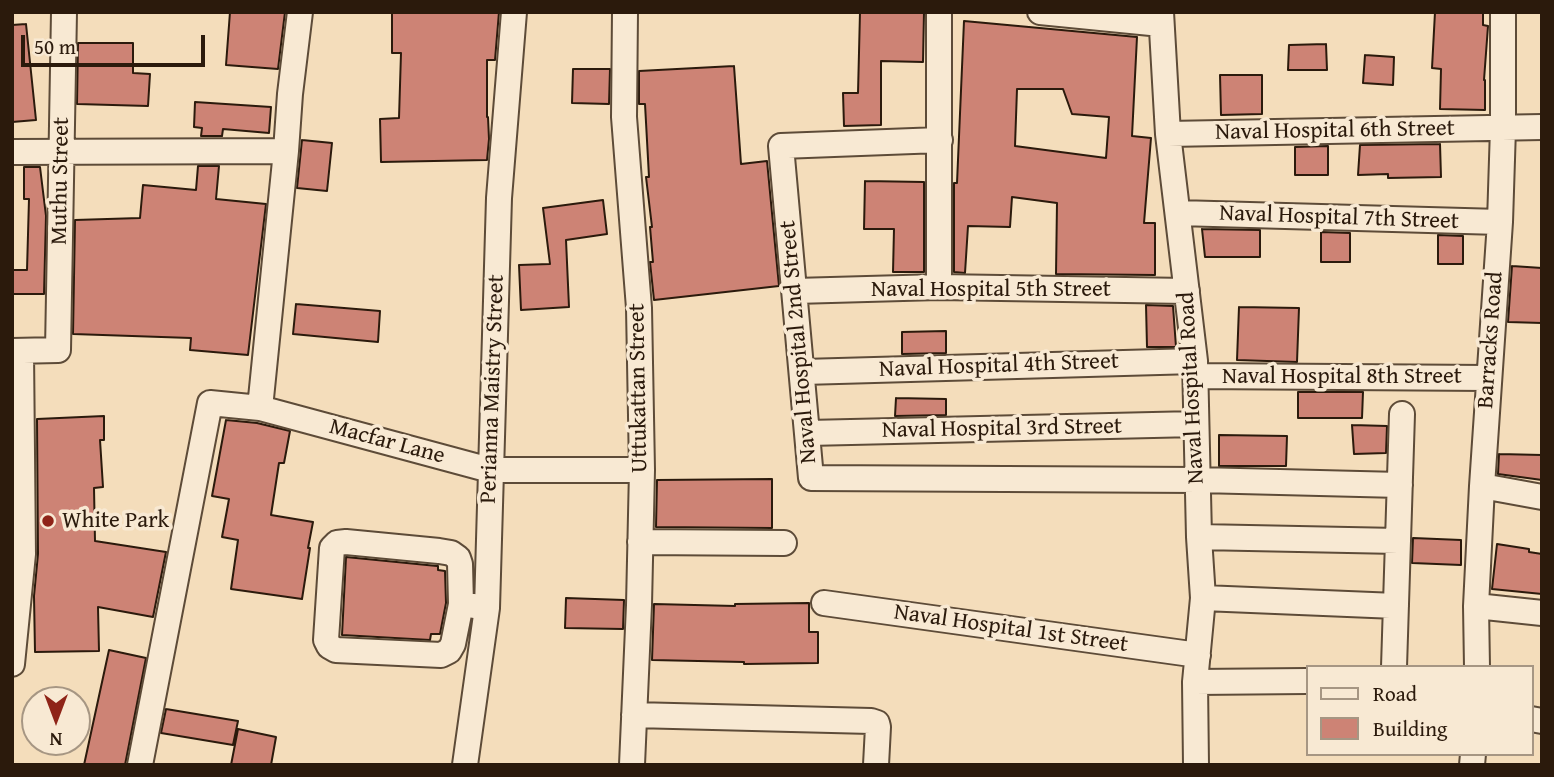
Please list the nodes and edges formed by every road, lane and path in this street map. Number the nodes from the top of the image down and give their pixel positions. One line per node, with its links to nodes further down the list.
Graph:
1 (64, 12): 15 (street, Muthu Street)
2 (300, 12): 13 (street)
3 (514, 12): 29 (street, Perianna Maistry Street)
4 (625, 12): 30 (street, Uttukattan Street)
5 (939, 12): 12 (street)
6 (1040, 12): 8 (street)
7 (1503, 12): 10 (street, Barracks Road)
8 (1161, 18): 11 (street, Naval Hospital Road)
9 (1542, 127): 10 (street, Naval Hospital 6th Street)
10 (1503, 128): 11 (street, Naval Hospital 6th Street); 17 (street, Barracks Road)
11 (1168, 134): 16 (street, Naval Hospital Road)
12 (940, 140): 18 (street); 19 (street, Naval Hospital 2nd Street)
13 (286, 151): 15 (street); 25 (street)
14 (12, 152): 15 (street)
15 (62, 152): 21 (street, Muthu Street)
16 (1178, 213): 17 (street, Naval Hospital 7th Street); 20 (street, Naval Hospital Road)
17 (1500, 222): 24 (street, Barracks Road)
18 (939, 287): 19 (street, Naval Hospital 5th Street); 20 (street, Naval Hospital 5th Street)
19 (795, 291): 23 (street, Naval Hospital 2nd Street)
20 (1187, 291): 22 (street, Naval Hospital Road)
21 (17, 351): 39 (street)
22 (1195, 368): 23 (street, Naval Hospital 4th Street); 24 (street, Naval Hospital 8th Street); 27 (street, Naval Hospital Road)
23 (803, 372): 28 (street, Naval Hospital 2nd Street)
24 (1488, 378): 33 (street, Barracks Road)
25 (260, 408): 29 (street, Macfar Lane); 54 (street, Macfar Lane)
26 (1402, 414): 32 (street)
27 (1196, 424): 28 (street, Naval Hospital 3rd Street); 31 (street, Naval Hospital Road)
28 (808, 433): 31 (street, Naval Hospital 2nd Street)
29 (491, 470): 30 (street, Macfar Lane); 45 (street, Perianna Maistry Street)
30 (642, 470): 37 (street, Uttukattan Street)
31 (1199, 480): 32 (street); 35 (street, Naval Hospital Road)
32 (1400, 485): 36 (street)
33 (1482, 486): 34 (street); 44 (street, Barracks Road)
34 (1542, 497)
35 (1199, 537): 36 (street); 40 (street, Naval Hospital Road)
36 (1398, 541): 43 (street)
37 (640, 542): 38 (street); 53 (street, Uttukattan Street)
38 (785, 543)
39 (18, 554): 48 (street)
40 (1203, 598): 43 (street); 47 (street, Naval Hospital Road)
41 (824, 603): 47 (street, Naval Hospital 1st Street)
42 (461, 604): 42 (street); 45 (street)
43 (1396, 606): 49 (street)
44 (1476, 606): 46 (street); 50 (street, Barracks Road)
45 (487, 608): 55 (street, Perianna Maistry Street)
46 (1542, 613)
47 (1198, 655): 52 (street, Naval Hospital Road)
48 (12, 664)
49 (1394, 665)
50 (1477, 665)
51 (1306, 681): 52 (street)
52 (1195, 682): 58 (street, Naval Hospital Road)
53 (634, 715): 56 (street, Uttukattan Street); 57 (street)
54 (140, 765)
55 (465, 765)
56 (632, 765)
57 (876, 765)
58 (1196, 765)

